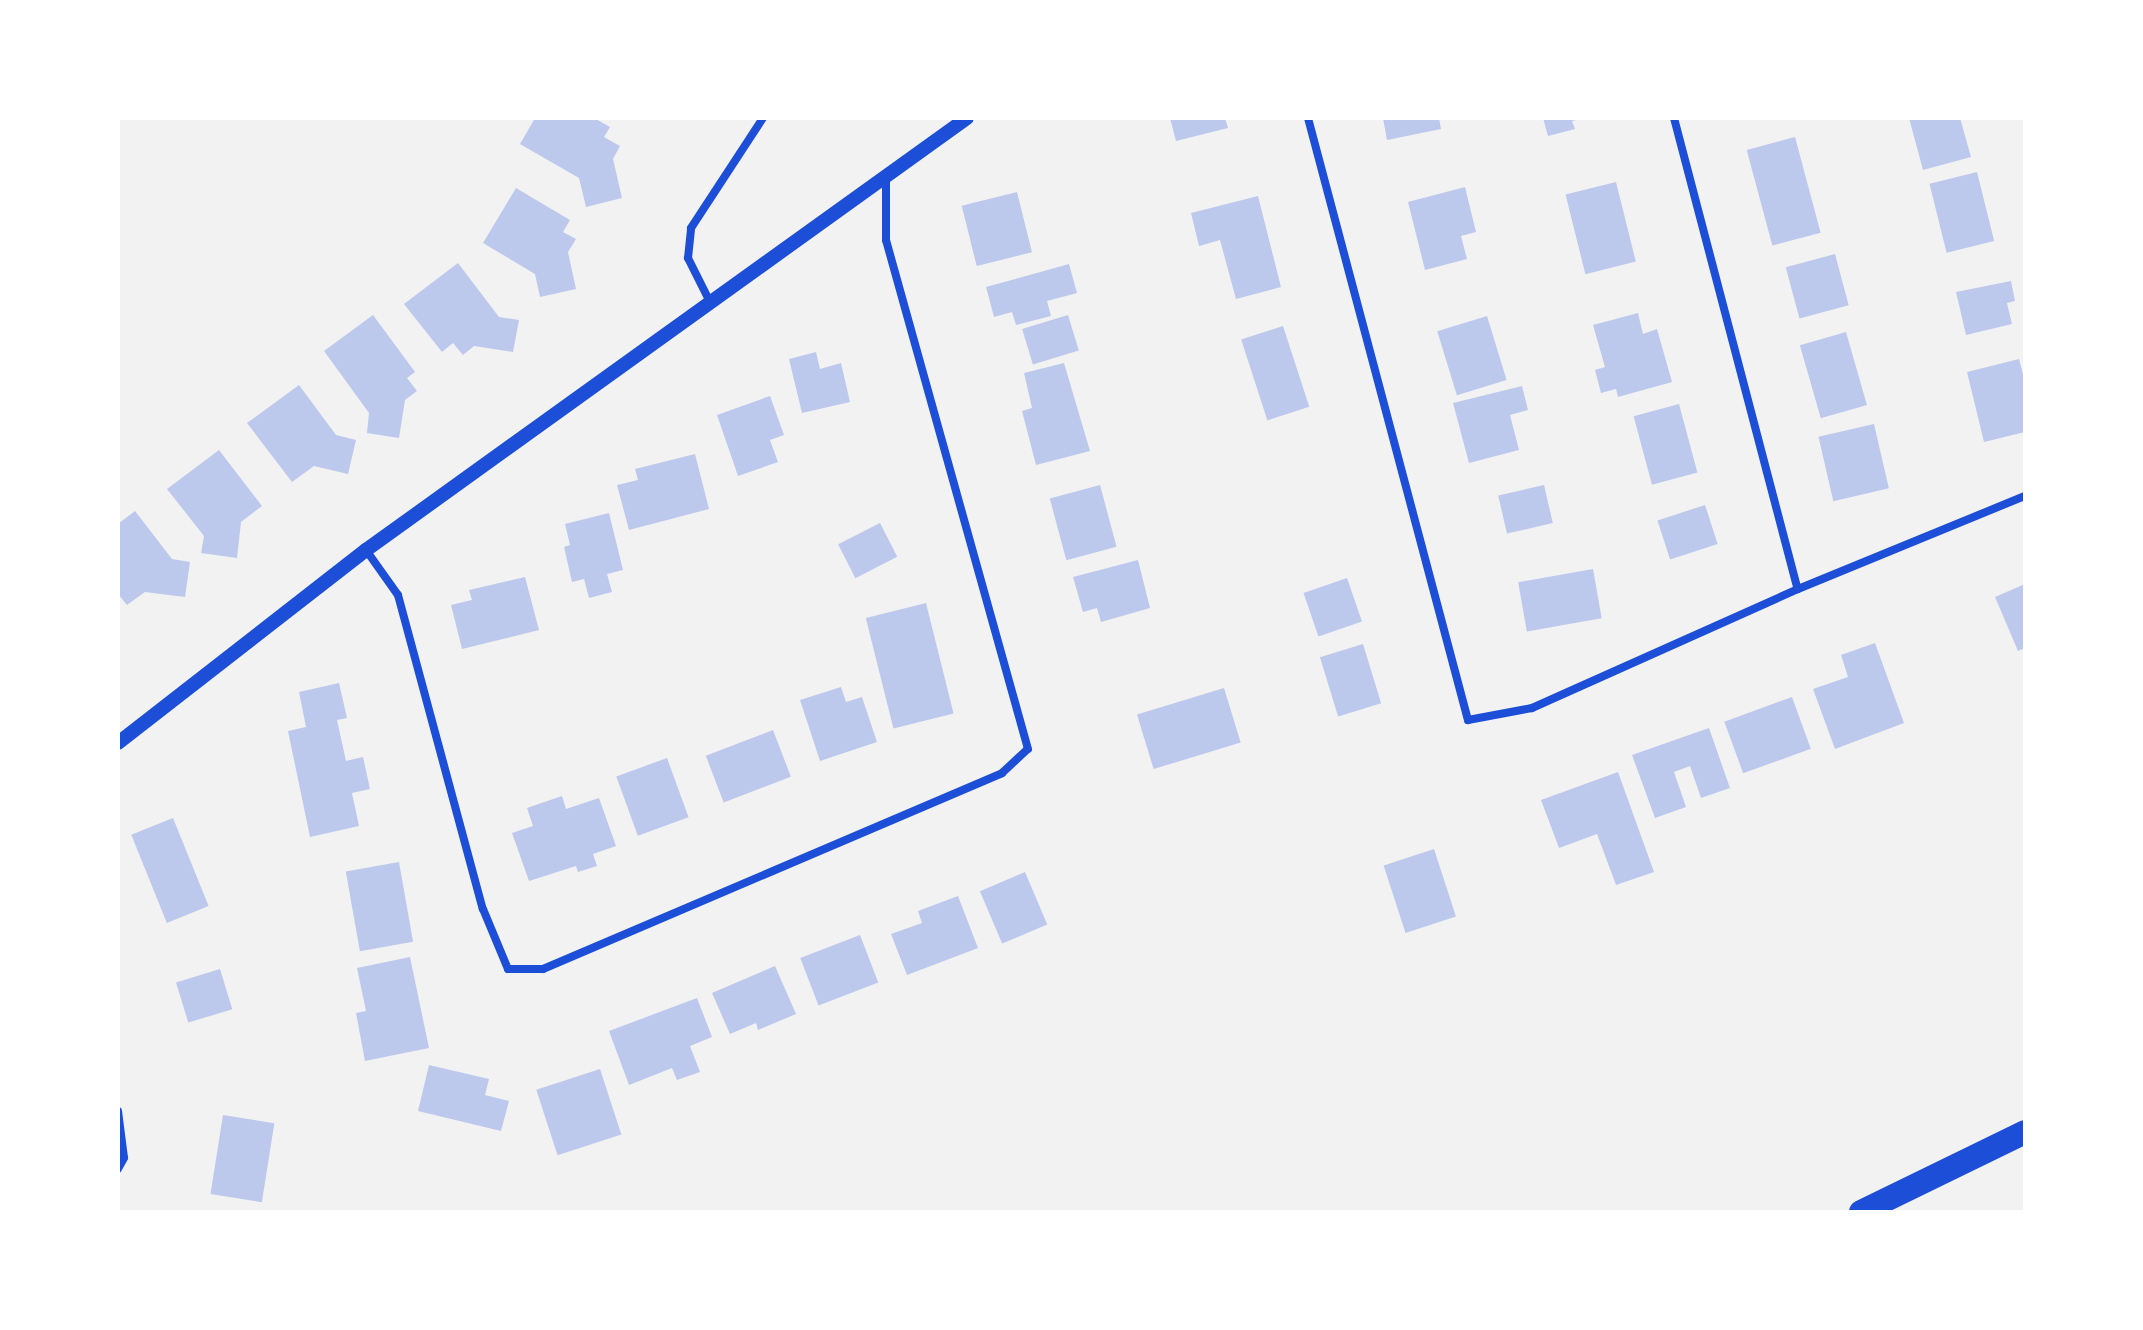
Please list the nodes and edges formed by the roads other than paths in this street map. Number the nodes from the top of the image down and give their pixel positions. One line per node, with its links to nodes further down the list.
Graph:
1 (763, 118): 6 (street)
2 (967, 118): 5 (street)
3 (1308, 118): 9 (street)
4 (1674, 118): 9 (street)
5 (886, 176): 6 (street); 8 (street)
6 (709, 300): 8 (street)
7 (2025, 496): 9 (street)
8 (366, 550): 10 (street)
9 (1798, 589)
10 (118, 743)
11 (118, 1111): 13 (street)
12 (2025, 1132): 14 (highway)
13 (118, 1169)
14 (1861, 1212)

